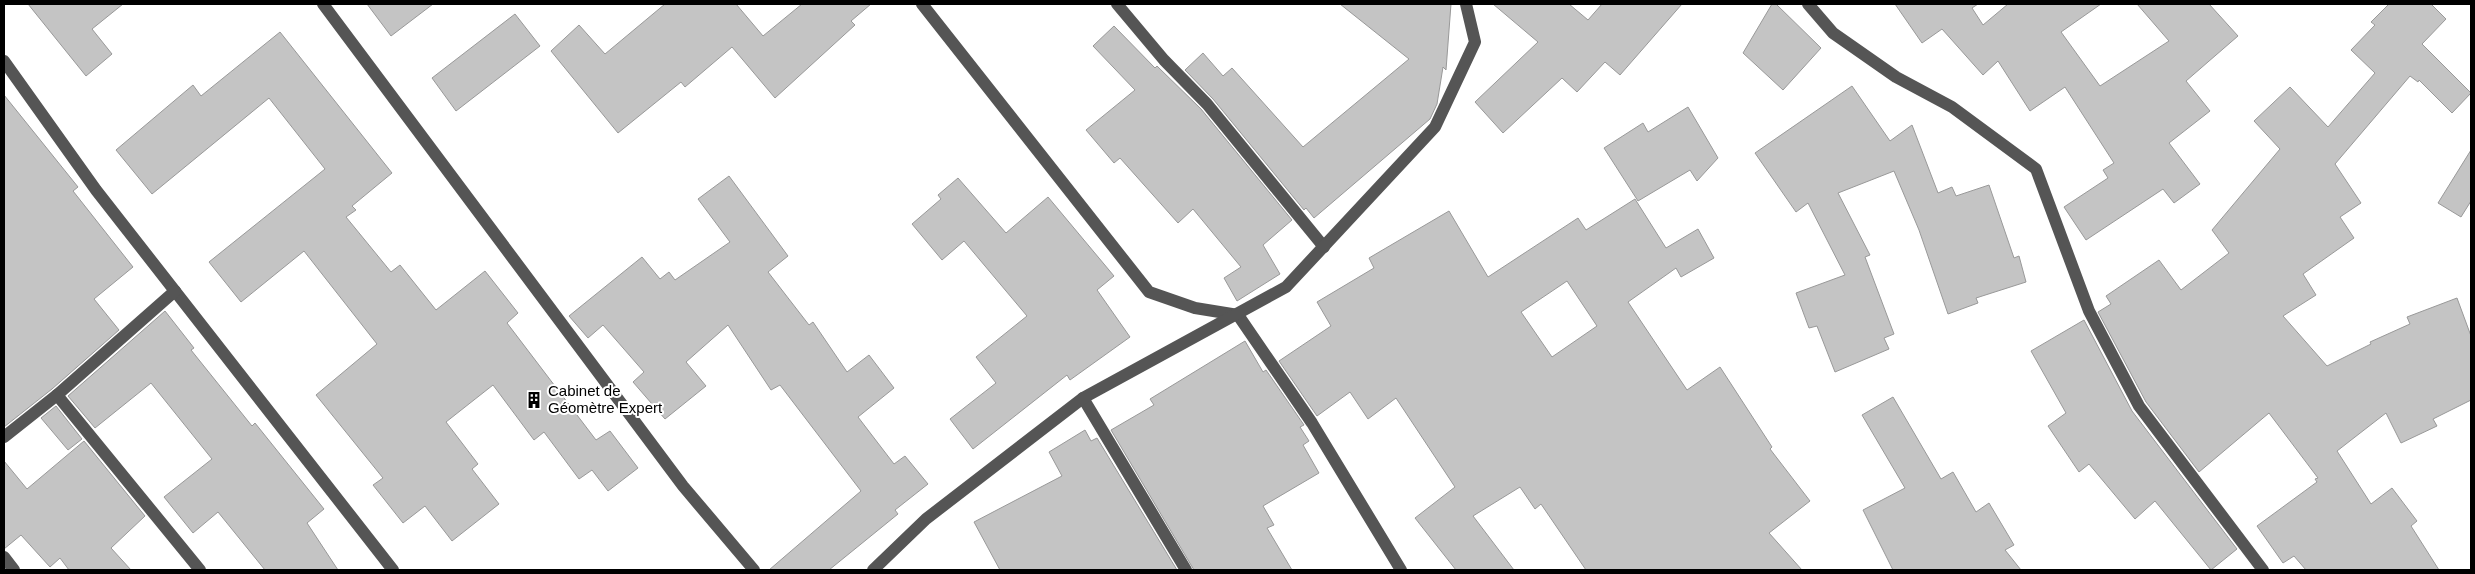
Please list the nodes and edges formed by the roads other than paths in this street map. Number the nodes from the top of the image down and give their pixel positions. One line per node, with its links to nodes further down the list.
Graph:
1 (323, 4): 17 (street)
2 (922, 4): 9 (street)
3 (1117, 4): 7 (street)
4 (1466, 4): 7 (street)
5 (1808, 4): 21 (street)
6 (4, 61): 8 (street)
7 (1324, 247): 9 (street)
8 (175, 291): 10 (street); 16 (street)
9 (1238, 315): 11 (street); 20 (street)
10 (57, 395): 12 (street); 15 (street)
11 (1083, 398): 18 (street); 19 (street)
12 (4, 437)
13 (4, 557): 14 (street)
14 (14, 570)
15 (200, 570)
16 (393, 570)
17 (754, 570)
18 (873, 570)
19 (1186, 570)
20 (1401, 570)
21 (2263, 570)

